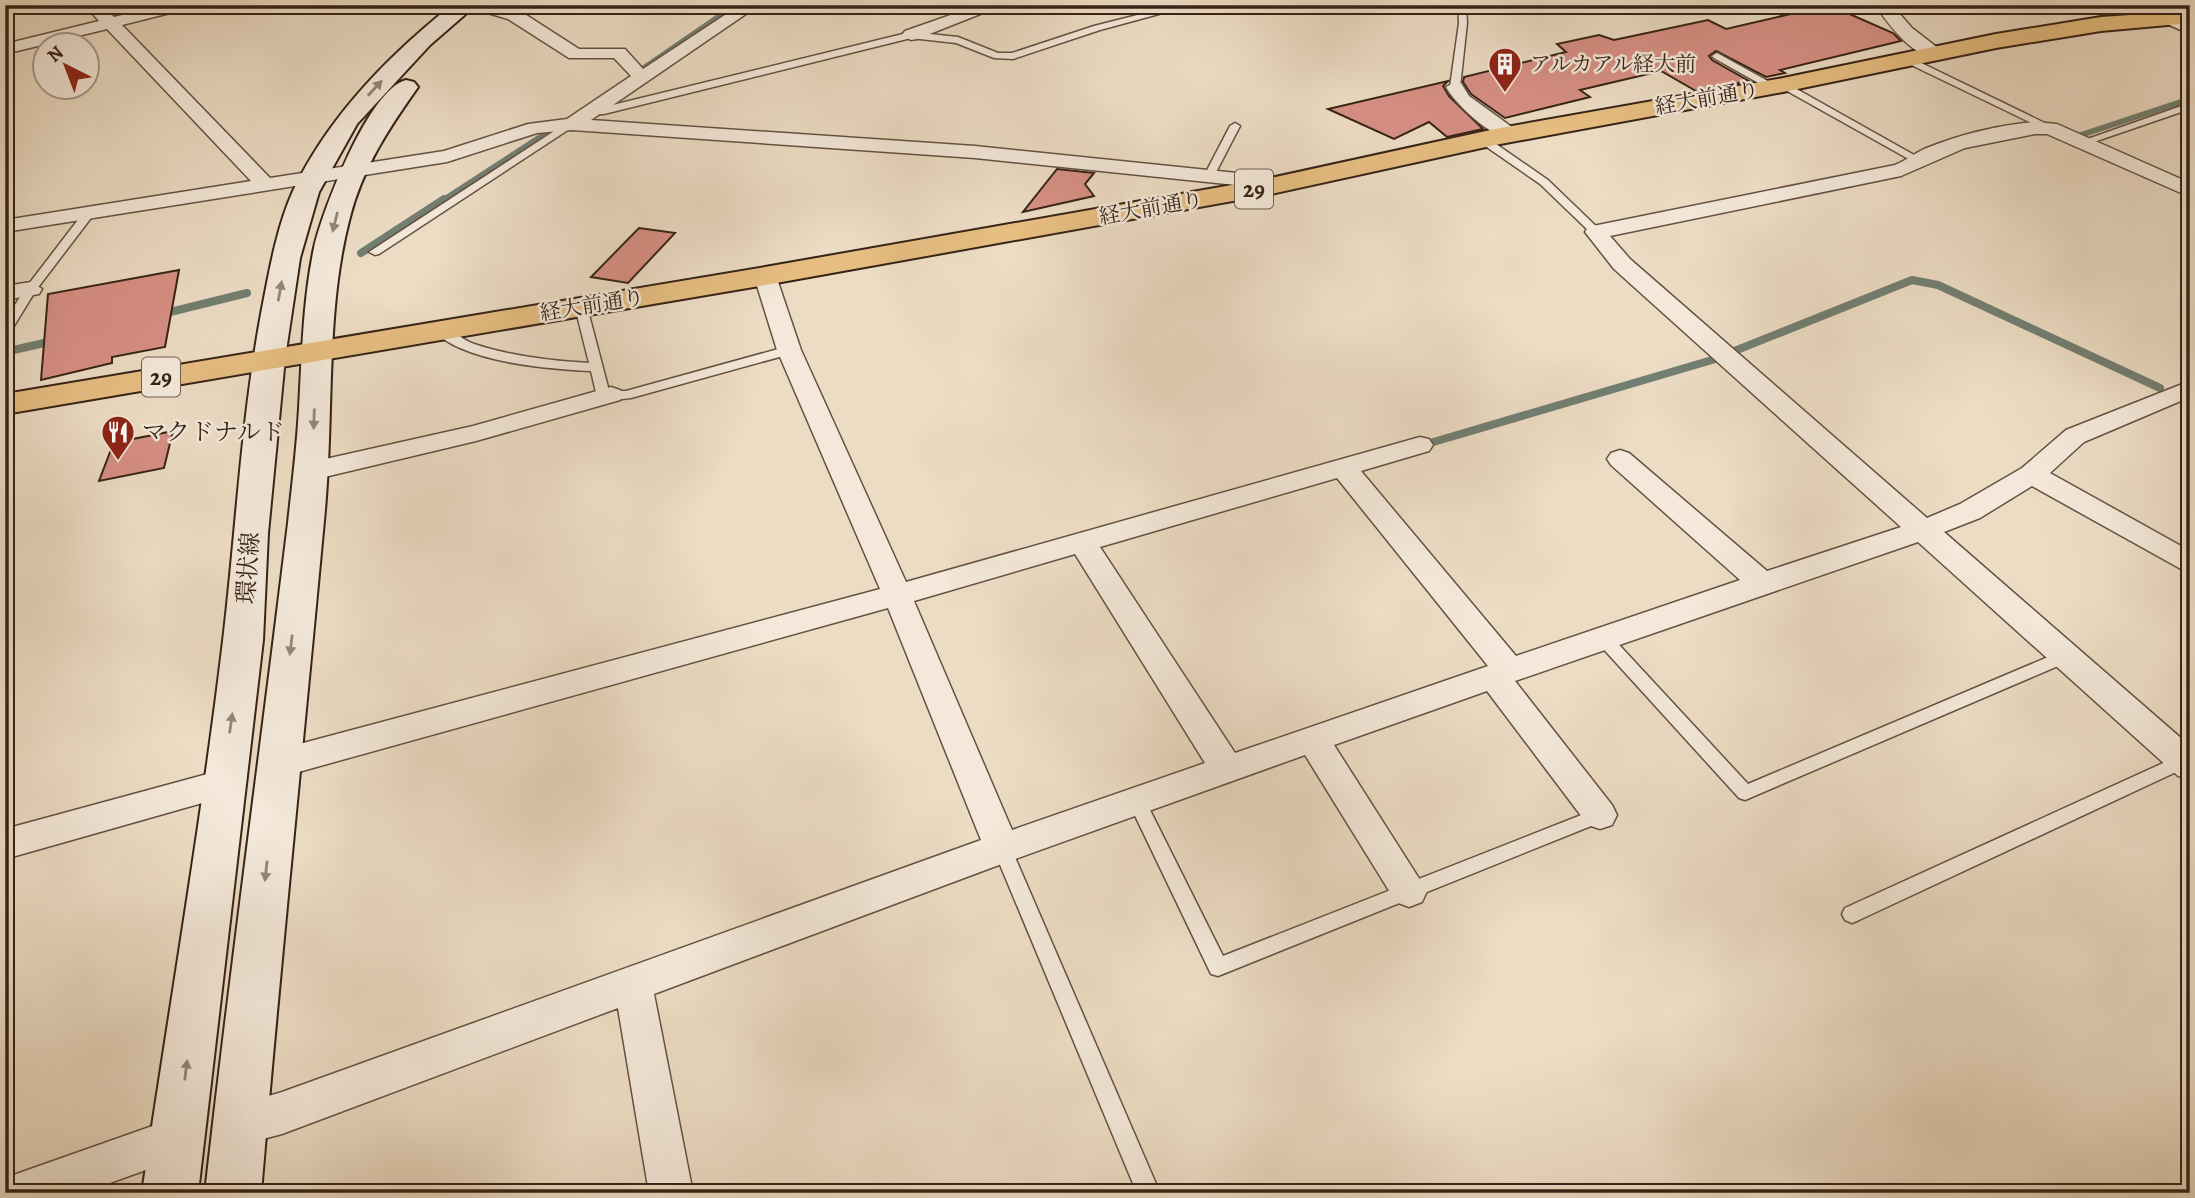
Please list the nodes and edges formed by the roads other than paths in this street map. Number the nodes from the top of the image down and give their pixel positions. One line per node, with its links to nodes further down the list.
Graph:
1 (93, 5): 13 (street)
2 (184, 5): 13 (street)
3 (950, 5): 10 (street)
4 (995, 5): 10 (street)
5 (1188, 5): 15 (lane)
6 (1462, 5): 22 (lane)
7 (1883, 5): 17 (street)
8 (481, 6): 20 (street); 32 (street, 環状線); 34 (street, 環状線, one-way to 8)
9 (740, 8): 20 (street)
10 (969, 14): 15 (street)
11 (2190, 17): 12 (main road, 経大前通り / 29)
12 (2163, 19): 14 (lane); 17 (main road, 経大前通り / 29)
13 (111, 23): 16 (street); 35 (street)
14 (2190, 31)
15 (911, 36): 24 (lane)
16 (5, 49)
17 (1934, 52): 19 (main road, 経大前通り / 29)
18 (1717, 56): 21 (lane)
19 (1904, 58): 21 (main road, 経大前通り / 29); 27 (lane)
20 (645, 75): 24 (street)
21 (1777, 86): 28 (main road, 経大前通り / 29); 31 (lane)
22 (1455, 87): 28 (street)
23 (2190, 106): 30 (lane)
24 (593, 111): 25 (street)
25 (572, 124): 32 (street); 33 (street); 41 (lane)
26 (1235, 126): 33 (lane)
27 (2050, 128): 30 (street); 31 (street)
28 (1509, 134): 29 (main road, 経大前通り / 29)
29 (1482, 139): 36 (main road, 経大前通り / 29); 40 (lane)
30 (2084, 142): 37 (street)
31 (1918, 160): 40 (street)
32 (353, 171): 34 (street); 49 (street, 環状線, one-way to 49)
33 (1209, 176): 36 (street)
34 (313, 177): 35 (street); 50 (street, 環状線, one-way to 34)
35 (265, 184): 38 (street)
36 (1266, 187): 42 (main road, 経大前通り / 29)
37 (2190, 191)
38 (88, 214): 39 (street); 43 (lane)
39 (5, 226)
40 (1596, 232): 60 (street)
41 (375, 252)
42 (765, 276): 45 (main road, 経大前通り / 29); 48 (street)
43 (31, 289): 44 (street); 47 (lane)
44 (5, 293)
45 (581, 307): 46 (main road, 経大前通り / 29); 51 (lane)
46 (439, 330): 49 (main road, 経大前通り / 29); 51 (lane)
47 (5, 331)
48 (789, 349): 53 (lane); 64 (street)
49 (317, 351): 50 (main road, 29); 58 (street, 環状線, one-way to 58)
50 (269, 358): 54 (main road, 29); 72 (street, 環状線, one-way to 50)
51 (597, 368): 53 (lane)
52 (2190, 388): 59 (street)
53 (608, 396): 58 (street)
54 (5, 404)
55 (1420, 445): 57 (street)
56 (1620, 458): 63 (street)
57 (1343, 467): 61 (street); 67 (street)
58 (312, 471): 70 (street, 環状線, one-way to 70)
59 (2032, 474): 60 (street); 62 (street)
60 (1925, 529): 63 (street); 66 (street)
61 (1082, 542): 64 (street); 71 (street)
62 (2190, 564)
63 (1762, 583): 65 (street)
64 (897, 595): 70 (street); 76 (street)
65 (1604, 639): 66 (lane); 67 (street)
66 (2066, 656): 69 (street)
67 (1502, 674): 68 (street); 74 (street)
68 (1313, 740): 71 (street); 77 (street)
69 (2187, 763): 78 (lane)
70 (277, 764): 80 (street, 環状線, one-way to 80)
71 (1227, 769): 73 (street)
72 (222, 784): 75 (street); 81 (street, 環状線, one-way to 72)
73 (1137, 801): 76 (street); 77 (lane)
74 (1600, 815): 77 (lane)
75 (5, 844)
76 (1002, 848): 79 (street); 86 (lane)
77 (1409, 891)
78 (1852, 914)
79 (633, 984): 80 (street); 85 (street)
80 (240, 1124): 82 (street, 環状線)
81 (178, 1138): 83 (street); 84 (street, 環状線)
82 (235, 1191)
83 (20, 1193)
84 (170, 1193)
85 (671, 1193)
86 (1149, 1193)

